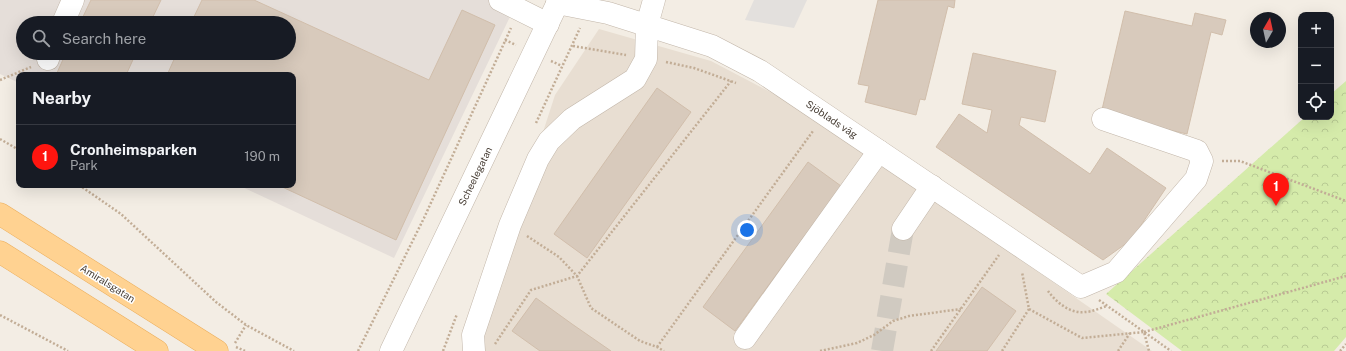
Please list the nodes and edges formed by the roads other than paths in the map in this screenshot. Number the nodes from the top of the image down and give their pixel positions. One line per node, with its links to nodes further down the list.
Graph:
1 (73, 0): 5 (street)
2 (654, 0): 7 (street)
3 (558, 2): 6 (street, Scheelegatan); 7 (street, Sjöblads väg)
4 (510, 5): 6 (street)
5 (66, 16)
6 (548, 24): 18 (street, Scheelegatan)
7 (647, 25): 9 (street, Sjöblads väg); 16 (street)
8 (1103, 119): 10 (street, Sjöblads väg)
9 (879, 151): 10 (street, Sjöblads väg); 14 (street)
10 (932, 186): 12 (street)
11 (0, 214): 15 (main road, Amiralsgatan)
12 (903, 229)
13 (0, 252): 17 (main road)
14 (745, 338)
15 (225, 348)
16 (484, 348)
17 (157, 351)
18 (391, 351)

